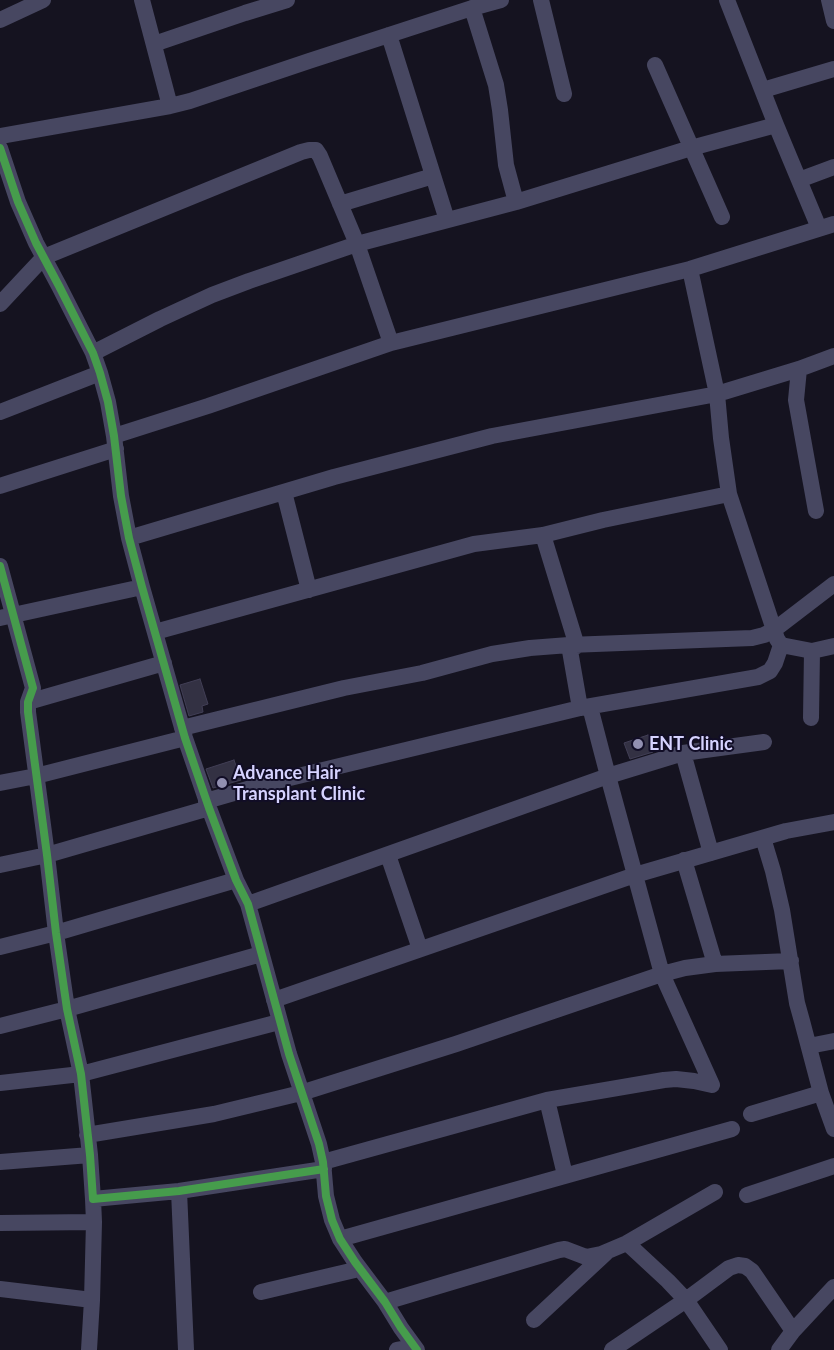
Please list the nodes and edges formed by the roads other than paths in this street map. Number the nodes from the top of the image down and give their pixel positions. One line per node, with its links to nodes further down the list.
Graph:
1 (40, 0): 9 (street)
2 (142, 0): 12 (street)
3 (287, 0): 12 (street)
4 (501, 0): 8 (street)
5 (541, 0): 16 (street)
6 (727, 0): 15 (street)
7 (829, 0): 10 (street)
8 (472, 8): 11 (street); 25 (street)
9 (0, 20)
10 (834, 21)
11 (389, 35): 17 (street); 23 (street)
12 (154, 44): 17 (street)
13 (655, 64): 21 (street)
14 (834, 69): 15 (street)
15 (762, 90): 18 (street)
16 (564, 94)
17 (170, 106): 19 (street)
18 (776, 125): 21 (street); 24 (street)
19 (0, 136)
20 (0, 148): 31 (street)
21 (691, 148): 25 (street); 27 (street)
22 (834, 167): 24 (street)
23 (433, 176): 26 (street); 28 (street)
24 (799, 180): 29 (street)
25 (516, 202): 28 (street)
26 (340, 204): 30 (street); 31 (street)
27 (722, 217)
28 (446, 220): 30 (street)
29 (826, 226): 32 (street)
30 (357, 244): 34 (street); 35 (street)
31 (44, 257): 33 (street); 35 (street)
32 (690, 269): 34 (street); 39 (street)
33 (0, 304)
34 (391, 343): 41 (street)
35 (93, 353): 38 (street)
36 (834, 356): 37 (street)
37 (799, 369): 39 (street); 45 (street)
38 (100, 373): 40 (street); 41 (street)
39 (717, 394): 43 (street); 44 (street)
40 (0, 412)
41 (115, 442): 42 (street); 47 (street)
42 (0, 486)
43 (284, 492): 47 (street); 51 (street)
44 (729, 494): 46 (street); 54 (street)
45 (816, 511)
46 (543, 536): 51 (street); 55 (street)
47 (129, 538): 50 (street)
48 (0, 566): 52 (street)
49 (834, 584): 54 (street)
50 (142, 587): 52 (street); 53 (street)
51 (309, 590): 53 (street)
52 (6, 616): 59 (street)
53 (155, 632): 58 (street)
54 (778, 637): 55 (street); 57 (street); 60 (street)
55 (573, 646): 60 (street); 62 (street)
56 (834, 646): 57 (street)
57 (812, 651): 61 (street)
58 (164, 663): 59 (street); 62 (street)
59 (28, 702): 65 (street)
60 (585, 708): 66 (street); 68 (street)
61 (811, 718)
62 (184, 733): 65 (street); 68 (street)
63 (764, 742): 64 (street)
64 (683, 753): 66 (street); 71 (street)
65 (36, 776): 67 (street); 72 (street)
66 (608, 776): 73 (street); 76 (street)
67 (0, 783)
68 (207, 805): 72 (street); 77 (street)
69 (834, 822): 70 (street)
70 (763, 838): 71 (street); 83 (street)
71 (711, 853): 74 (street)
72 (48, 855): 75 (street); 79 (street)
73 (388, 855): 78 (street); 81 (street)
74 (684, 860): 76 (street); 84 (street)
75 (0, 865)
76 (635, 874): 81 (street); 85 (street)
77 (236, 880): 78 (street); 79 (street)
78 (248, 904): 82 (street)
79 (56, 933): 80 (street); 87 (street)
80 (0, 947)
81 (420, 950): 86 (street)
82 (261, 954): 86 (street); 87 (street)
83 (791, 961): 84 (street); 91 (street)
84 (715, 964): 85 (street)
85 (662, 974): 94 (street); 96 (street)
86 (274, 1000): 88 (street)
87 (67, 1009): 89 (street); 92 (street)
88 (279, 1022): 92 (street); 94 (street)
89 (0, 1026)
90 (834, 1041): 91 (street)
91 (809, 1046): 95 (street)
92 (80, 1074): 93 (street); 100 (street)
93 (0, 1083)
94 (301, 1093): 100 (street); 103 (street)
95 (821, 1093): 97 (street); 99 (street)
96 (547, 1100): 103 (street); 105 (street)
97 (751, 1114)
98 (732, 1128): 105 (street)
99 (834, 1129)
100 (87, 1135): 101 (street)
101 (90, 1155): 102 (street); 109 (street)
102 (0, 1162)
103 (323, 1166): 106 (street); 112 (street)
104 (834, 1166): 108 (street)
105 (565, 1175): 112 (street)
106 (179, 1191): 109 (street); 126 (street)
107 (716, 1192): 113 (street)
108 (747, 1195)
109 (93, 1199): 110 (street)
110 (94, 1222): 111 (street); 119 (street)
111 (0, 1223)
112 (340, 1239): 115 (street)
113 (626, 1243): 114 (street); 120 (street)
114 (610, 1250): 121 (street); 122 (street)
115 (360, 1269): 118 (street); 121 (street)
116 (834, 1287): 123 (street)
117 (0, 1289): 119 (street)
118 (261, 1292)
119 (92, 1300): 125 (street)
120 (686, 1300): 123 (street); 128 (street); 129 (street)
121 (385, 1302): 124 (street)
122 (534, 1320)
123 (793, 1331): 130 (street)
124 (415, 1348): 127 (street)
125 (89, 1350)
126 (186, 1350)
127 (397, 1350)
128 (612, 1350)
129 (720, 1350)
130 (779, 1350)

